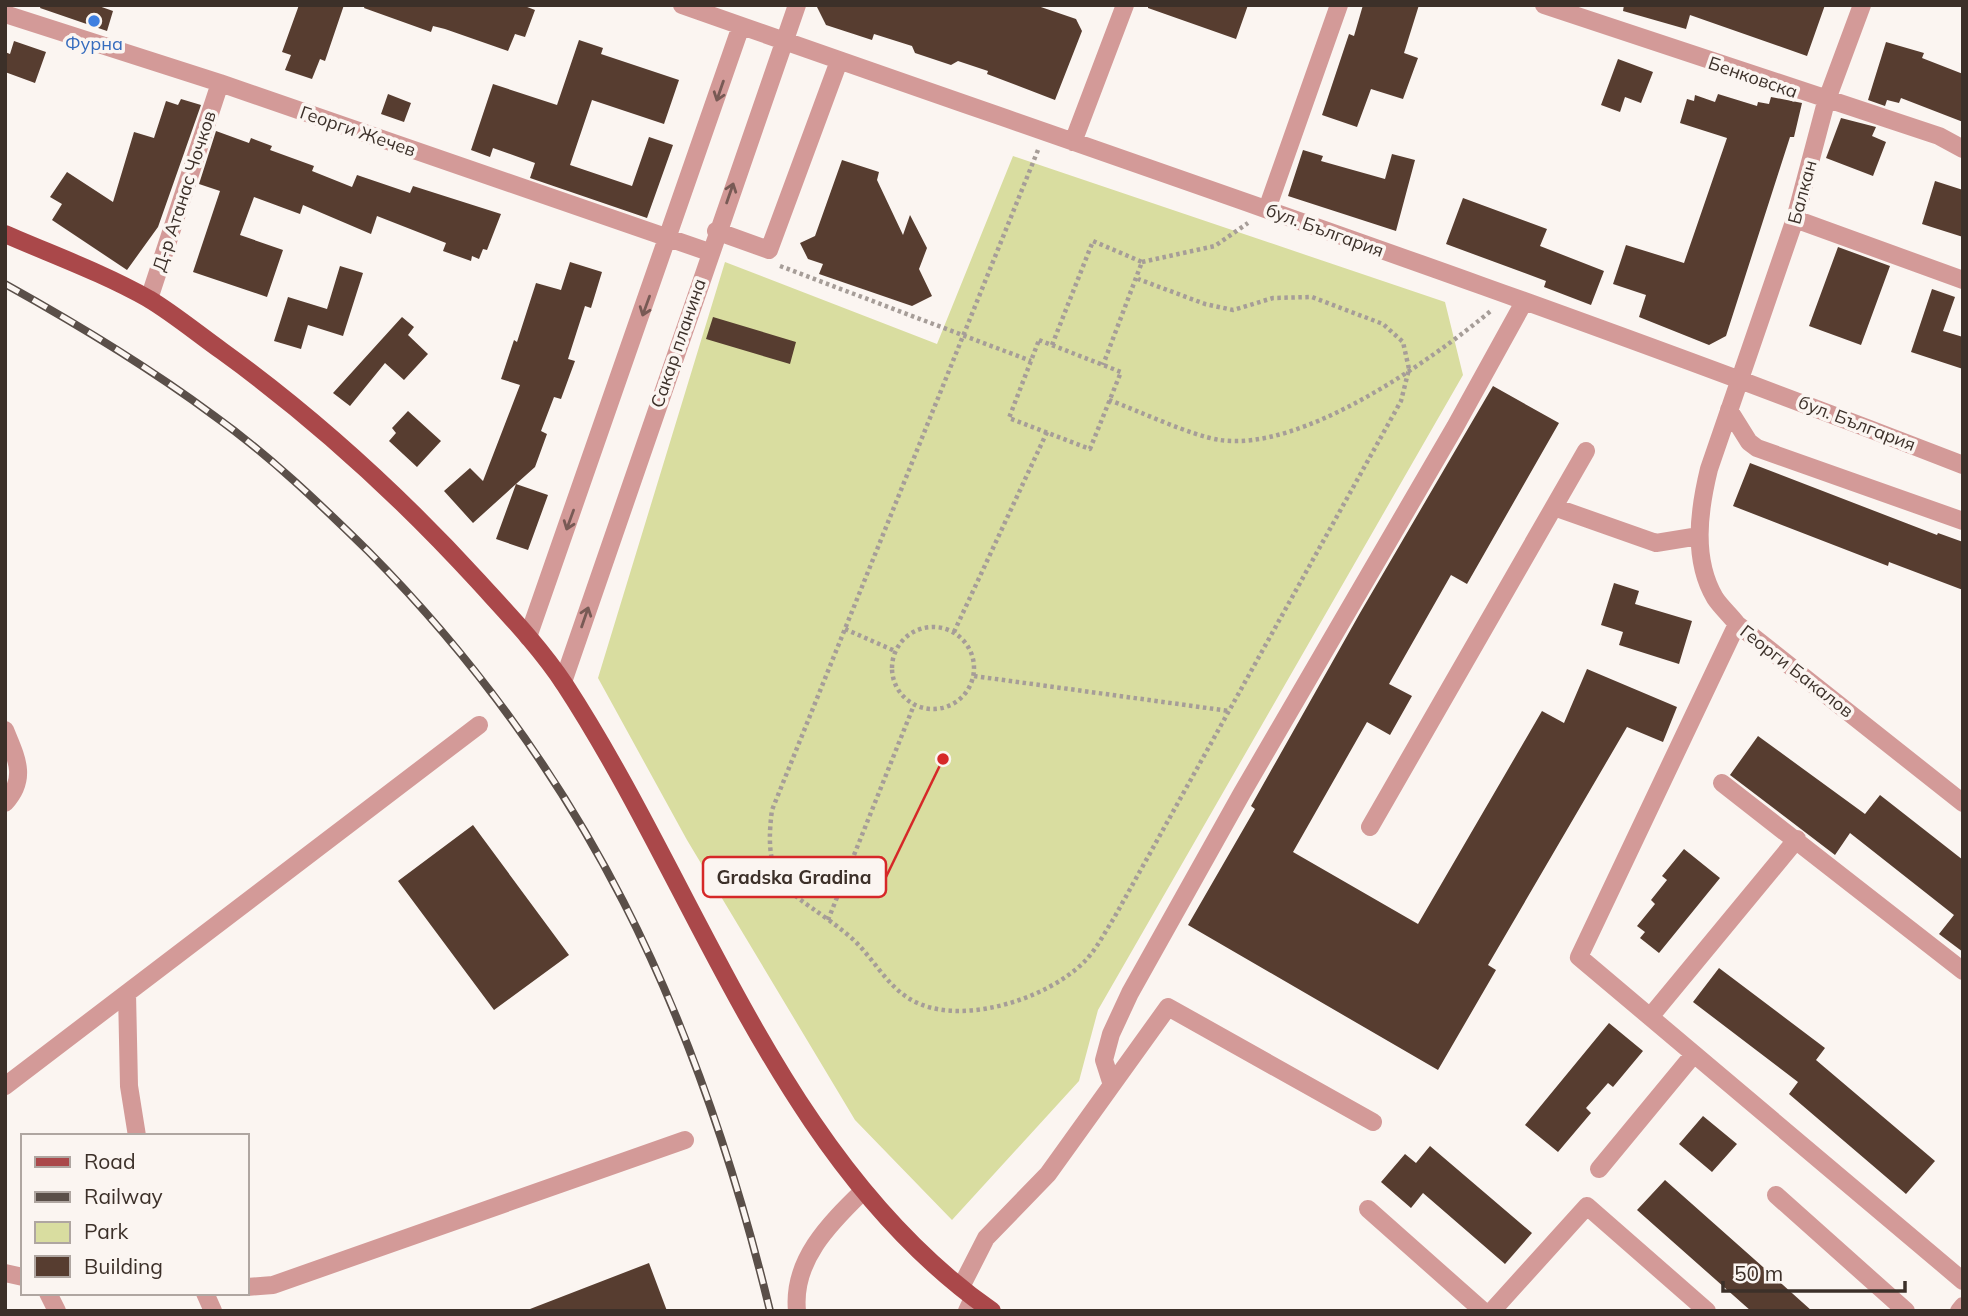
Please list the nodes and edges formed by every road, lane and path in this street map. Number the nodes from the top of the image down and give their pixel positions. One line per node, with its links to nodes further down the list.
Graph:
1 (682, 5): 8 (street, бул. България)
2 (797, 5): 9 (street, Сакар планина)
3 (1125, 5): 14 (street)
4 (1339, 5): 16 (street)
5 (1544, 5): 12 (street, Бенковска)
6 (1862, 5): 12 (street, Балкан)
7 (5, 14): 11 (street, Георги Жечев)
8 (741, 26): 9 (street, бул. България); 20 (street, one-way to 20)
9 (783, 41): 10 (street, бул. България); 18 (street, Сакар планина, one-way to 9)
10 (839, 61): 13 (street, бул. България); 21 (street)
11 (220, 83): 20 (street, Георги Жечев); 26 (street, Д-р Атанас Чочков)
12 (1826, 102): 15 (street, Бенковска); 17 (street, Балкан)
13 (1045, 133): 14 (street, бул. България); 28 (path)
14 (1073, 142): 16 (street, бул. България)
15 (1963, 149)
16 (1267, 209): 23 (path); 27 (street, бул. България)
17 (1795, 219): 25 (street); 33 (street, Балкан)
18 (716, 231): 21 (street); 22 (street, Сакар планина)
19 (5, 234): 26 (main road)
20 (670, 239): 22 (street, Георги Жечев); 45 (street, one-way to 45)
21 (769, 250): 28 (path)
22 (709, 252): 48 (street, Сакар планина, one-way to 22)
23 (1142, 262): 24 (path); 29 (path)
24 (1138, 279): 31 (path); 32 (path)
25 (1963, 280)
26 (149, 299): 45 (main road)
27 (1516, 299): 32 (path); 33 (street, бул. България); 63 (street)
28 (963, 335): 30 (path); 43 (path)
29 (1052, 345): 30 (path); 31 (path)
30 (1031, 361): 36 (path)
31 (1103, 365): 34 (path)
32 (1409, 369): 34 (path); 50 (path)
33 (1740, 378): 35 (street, Георги Бакалов); 38 (street, бул. България)
34 (1110, 400): 36 (path)
35 (1729, 410): 40 (street); 41 (street, Георги Бакалов)
36 (1047, 432): 44 (path)
37 (1586, 451): 39 (street)
38 (1963, 465)
39 (1553, 507): 41 (street); 56 (street)
40 (1963, 521)
41 (1699, 536): 42 (street, Георги Бакалов)
42 (1737, 624): 55 (street, Георги Бакалов); 61 (street)
43 (845, 629): 46 (path); 58 (path)
44 (954, 632): 46 (path); 47 (path)
45 (528, 637): 48 (main road)
46 (895, 650): 49 (path)
47 (974, 676): 49 (path); 50 (path)
48 (563, 682): 69 (main road)
49 (914, 705): 58 (path)
50 (1229, 711): 58 (path)
51 (479, 725): 60 (street)
52 (5, 730): 54 (street)
53 (1722, 783): 57 (street)
54 (5, 803)
55 (1963, 803)
56 (1370, 827)
57 (1797, 839): 59 (street); 61 (street)
58 (828, 920)
59 (1963, 971)
60 (127, 993): 64 (street); 66 (street)
61 (1650, 1017): 62 (street)
62 (1694, 1054): 68 (street); 72 (street)
63 (1112, 1085): 65 (street); 76 (street)
64 (5, 1086)
65 (1373, 1122)
66 (137, 1134)
67 (685, 1140): 73 (street)
68 (1599, 1169)
69 (862, 1192): 76 (main road); 80 (street)
70 (1776, 1195): 85 (street)
71 (1368, 1209): 82 (street)
72 (1963, 1281)
73 (248, 1287)
74 (49, 1295): 78 (street)
75 (206, 1295): 79 (street)
76 (970, 1302): 81 (main road)
77 (1963, 1306): 86 (street)
78 (57, 1311)
79 (213, 1311)
80 (797, 1311)
81 (992, 1311)
82 (1483, 1311)
83 (1492, 1311): 84 (street)
84 (1707, 1311)
85 (1906, 1311)
86 (1959, 1311)

